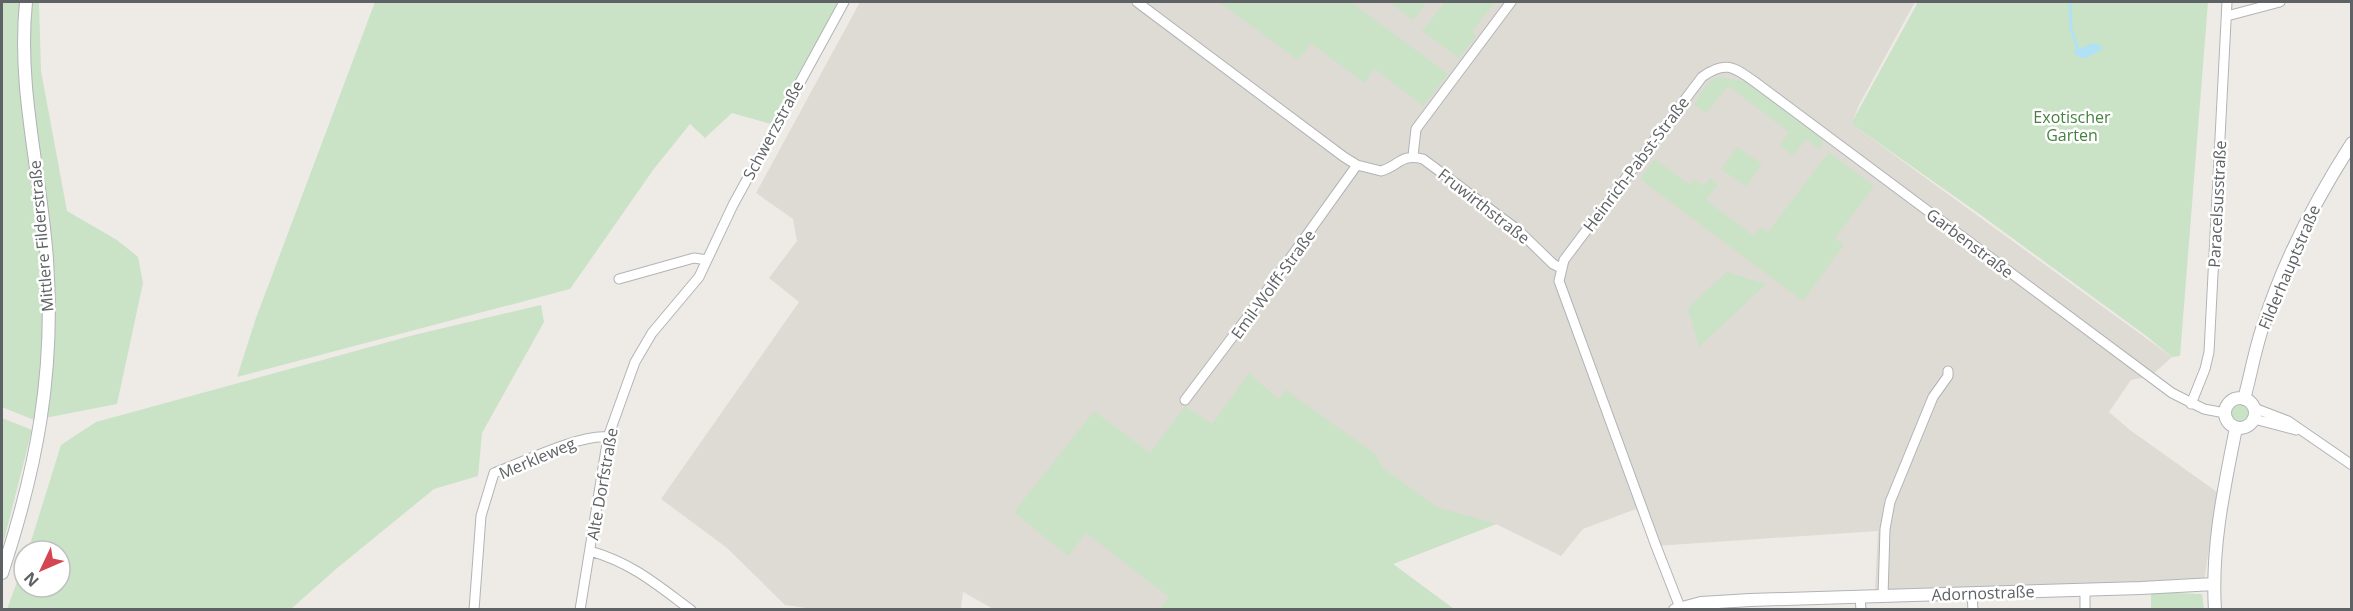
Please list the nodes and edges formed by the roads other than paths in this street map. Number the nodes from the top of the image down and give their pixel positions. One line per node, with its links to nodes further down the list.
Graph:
1 (26, 2): 25 (main road, Mittlere Filderstraße)
2 (844, 2): 12 (street, Schwerzstraße)
3 (1137, 2): 11 (street)
4 (1511, 2): 10 (street)
5 (2227, 2): 7 (street, Paracelsusstraße)
6 (2280, 2): 7 (street)
7 (2227, 16): 18 (street, Paracelsusstraße)
8 (1719, 66): 13 (street, Heinrich-Pabst-Straße); 18 (street, Garbenstraße)
9 (2352, 143): 16 (main road, Filderhauptstraße)
10 (1413, 156): 11 (street); 13 (street, Fruwirthstraße)
11 (1357, 165): 17 (street, Emil-Wolff-Straße)
12 (707, 260): 14 (street); 22 (street, Alte Dorfstraße)
13 (1561, 268): 34 (street)
14 (619, 279)
15 (1948, 371): 29 (street)
16 (2244, 399): 19 (main road); 20 (main road)
17 (1185, 400)
18 (2191, 404): 19 (street, Garbenstraße)
19 (2225, 413): 21 (main road)
20 (2254, 413): 21 (main road); 23 (street)
21 (2236, 428): 26 (main road)
22 (608, 436): 24 (street, Alte Dorfstraße); 31 (street, Merkleweg)
23 (2352, 465)
24 (590, 551): 32 (street, Alte Dorfstraße); 33 (street)
25 (2, 573)
26 (2214, 584): 27 (main road, Adornostraße); 37 (main road)
27 (2085, 590): 28 (main road, Adornostraße); 36 (street)
28 (1972, 594): 29 (main road, Adornostraße); 35 (street)
29 (1883, 596): 30 (main road, Adornostraße)
30 (1860, 603): 34 (main road, Adornostraße)
31 (474, 609)
32 (580, 609)
33 (691, 609)
34 (1679, 609)
35 (1973, 609)
36 (2085, 609)
37 (2215, 609)

